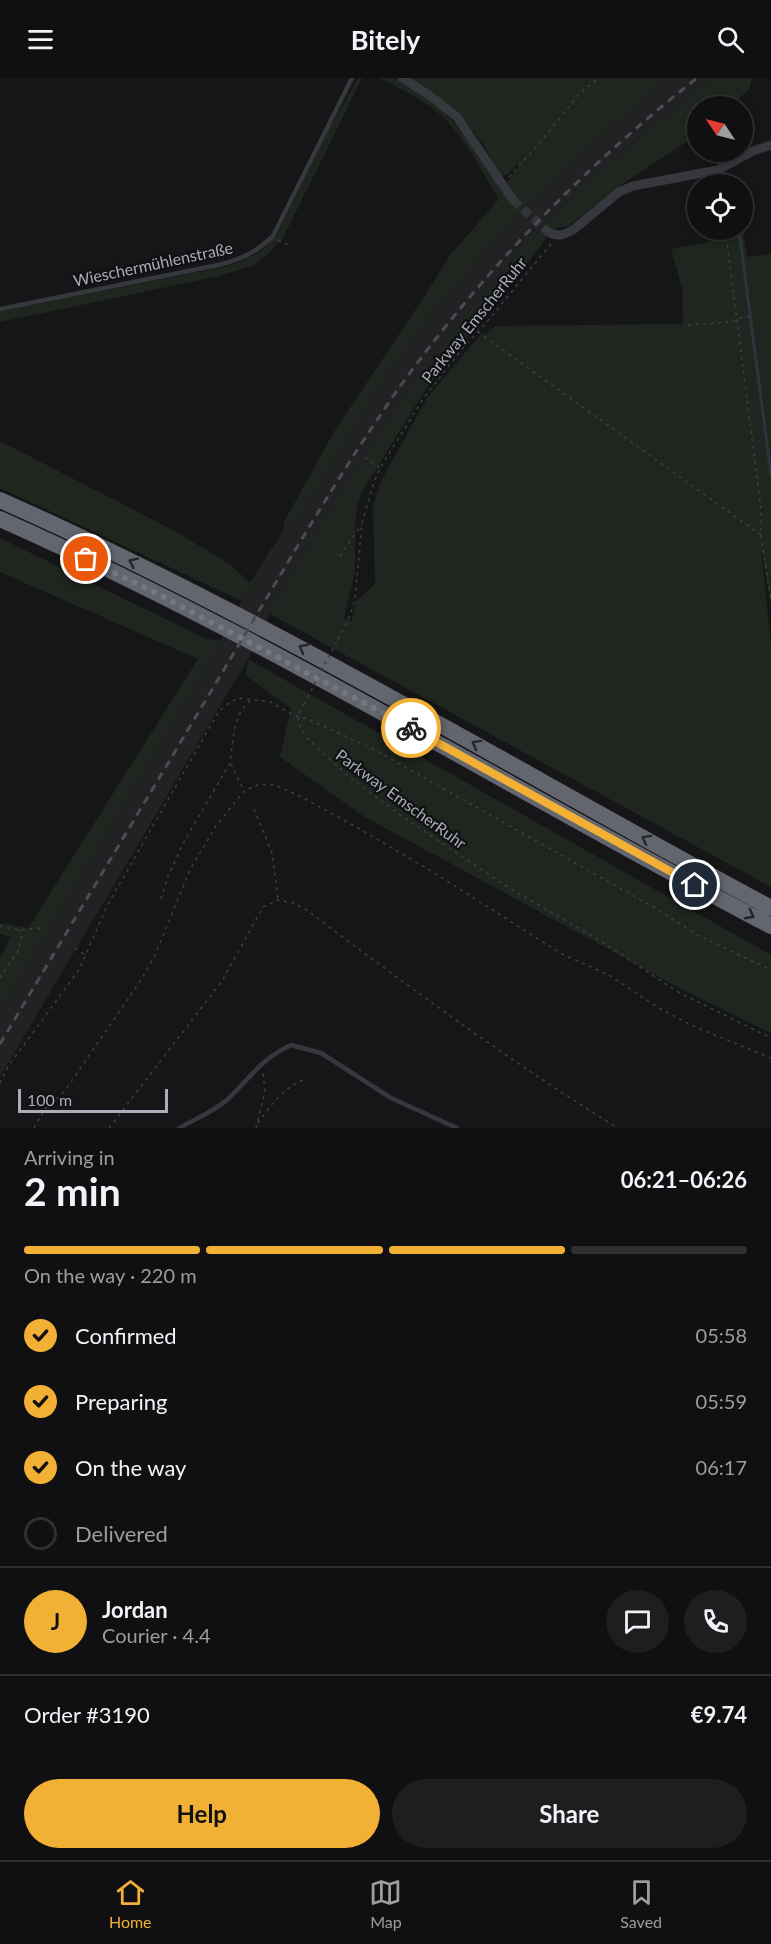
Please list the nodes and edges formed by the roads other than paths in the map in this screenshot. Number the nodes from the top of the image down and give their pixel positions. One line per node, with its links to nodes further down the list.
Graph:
1 (352, 78): 6 (lane, Wieschermühlenstraße)
2 (402, 78): 4 (street)
3 (771, 145): 5 (street)
4 (513, 200)
5 (547, 231)
6 (0, 309)
7 (0, 500): 9 (highway, one-way to 7)
8 (0, 519): 10 (highway, one-way to 10)
9 (771, 908)
10 (771, 926)
11 (179, 1128): 12 (lane)
12 (457, 1128)

